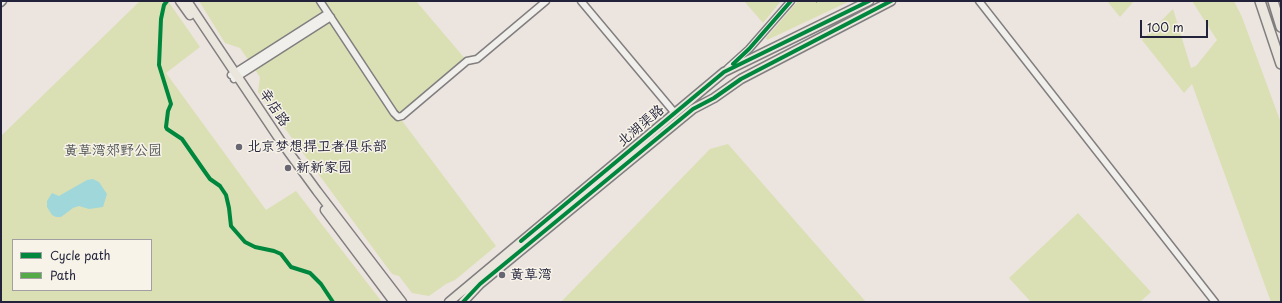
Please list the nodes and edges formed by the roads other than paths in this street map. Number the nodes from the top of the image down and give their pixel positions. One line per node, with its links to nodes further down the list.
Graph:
1 (3, 1): 15 (street)
2 (180, 1): 22 (main road, 辛店路)
3 (187, 1): 22 (main road, 辛店路)
4 (320, 1): 16 (street)
5 (546, 1): 16 (street)
6 (581, 1): 23 (street)
7 (791, 1): 21 (street)
8 (869, 1): 21 (main road, 北湖渠路)
9 (891, 1): 27 (main road, 北湖渠路)
10 (979, 1): 28 (street)
11 (1255, 1): 19 (highway)
12 (1260, 1): 19 (highway)
13 (1273, 1): 18 (highway)
14 (1276, 1): 17 (highway)
15 (1, 3)
16 (330, 15): 22 (street)
17 (1281, 22)
18 (1281, 26)
19 (1276, 49): 20 (highway)
20 (1281, 64)
21 (724, 72): 23 (main road, 北湖渠路)
22 (235, 76): 24 (main road, 辛店路); 25 (main road, 辛店路)
23 (674, 112): 26 (main road, 北湖渠路)
24 (394, 302)
25 (402, 302)
26 (449, 302)
27 (463, 302)
28 (1215, 302)

